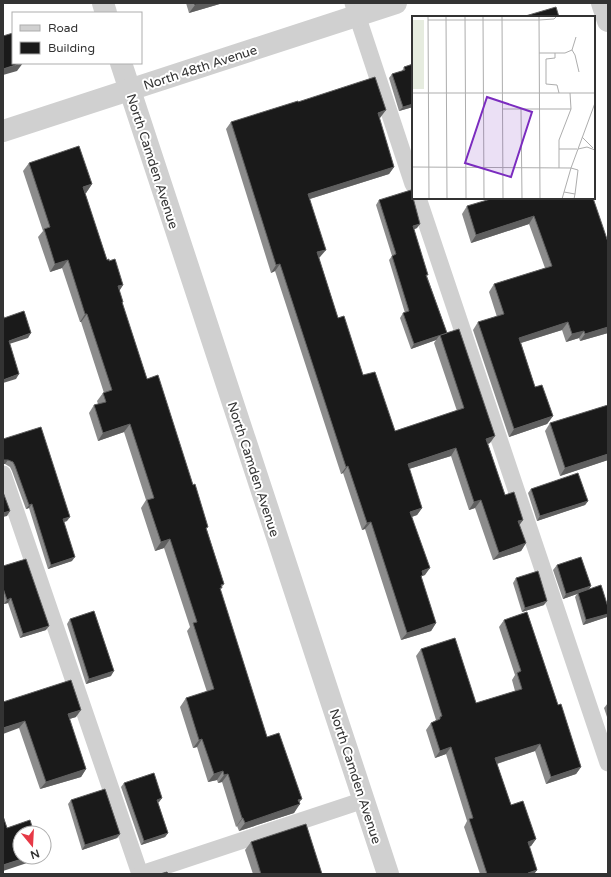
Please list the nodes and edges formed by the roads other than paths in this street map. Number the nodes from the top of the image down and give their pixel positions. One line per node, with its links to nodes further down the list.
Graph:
1 (396, 3): 3 (street, North 48th Avenue)
2 (602, 3): 4 (street)
3 (355, 9): 6 (street, North 48th Avenue); 8 (lane)
4 (608, 21)
5 (121, 64): 6 (street, North Camden Avenue)
6 (129, 90): 7 (street, North 48th Avenue); 12 (street, North Camden Avenue)
7 (3, 130)
8 (412, 181)
9 (418, 199): 11 (lane)
10 (3, 474): 13 (lane)
11 (608, 763)
12 (364, 800): 13 (lane); 14 (street, North Camden Avenue)
13 (140, 874)
14 (388, 874)

